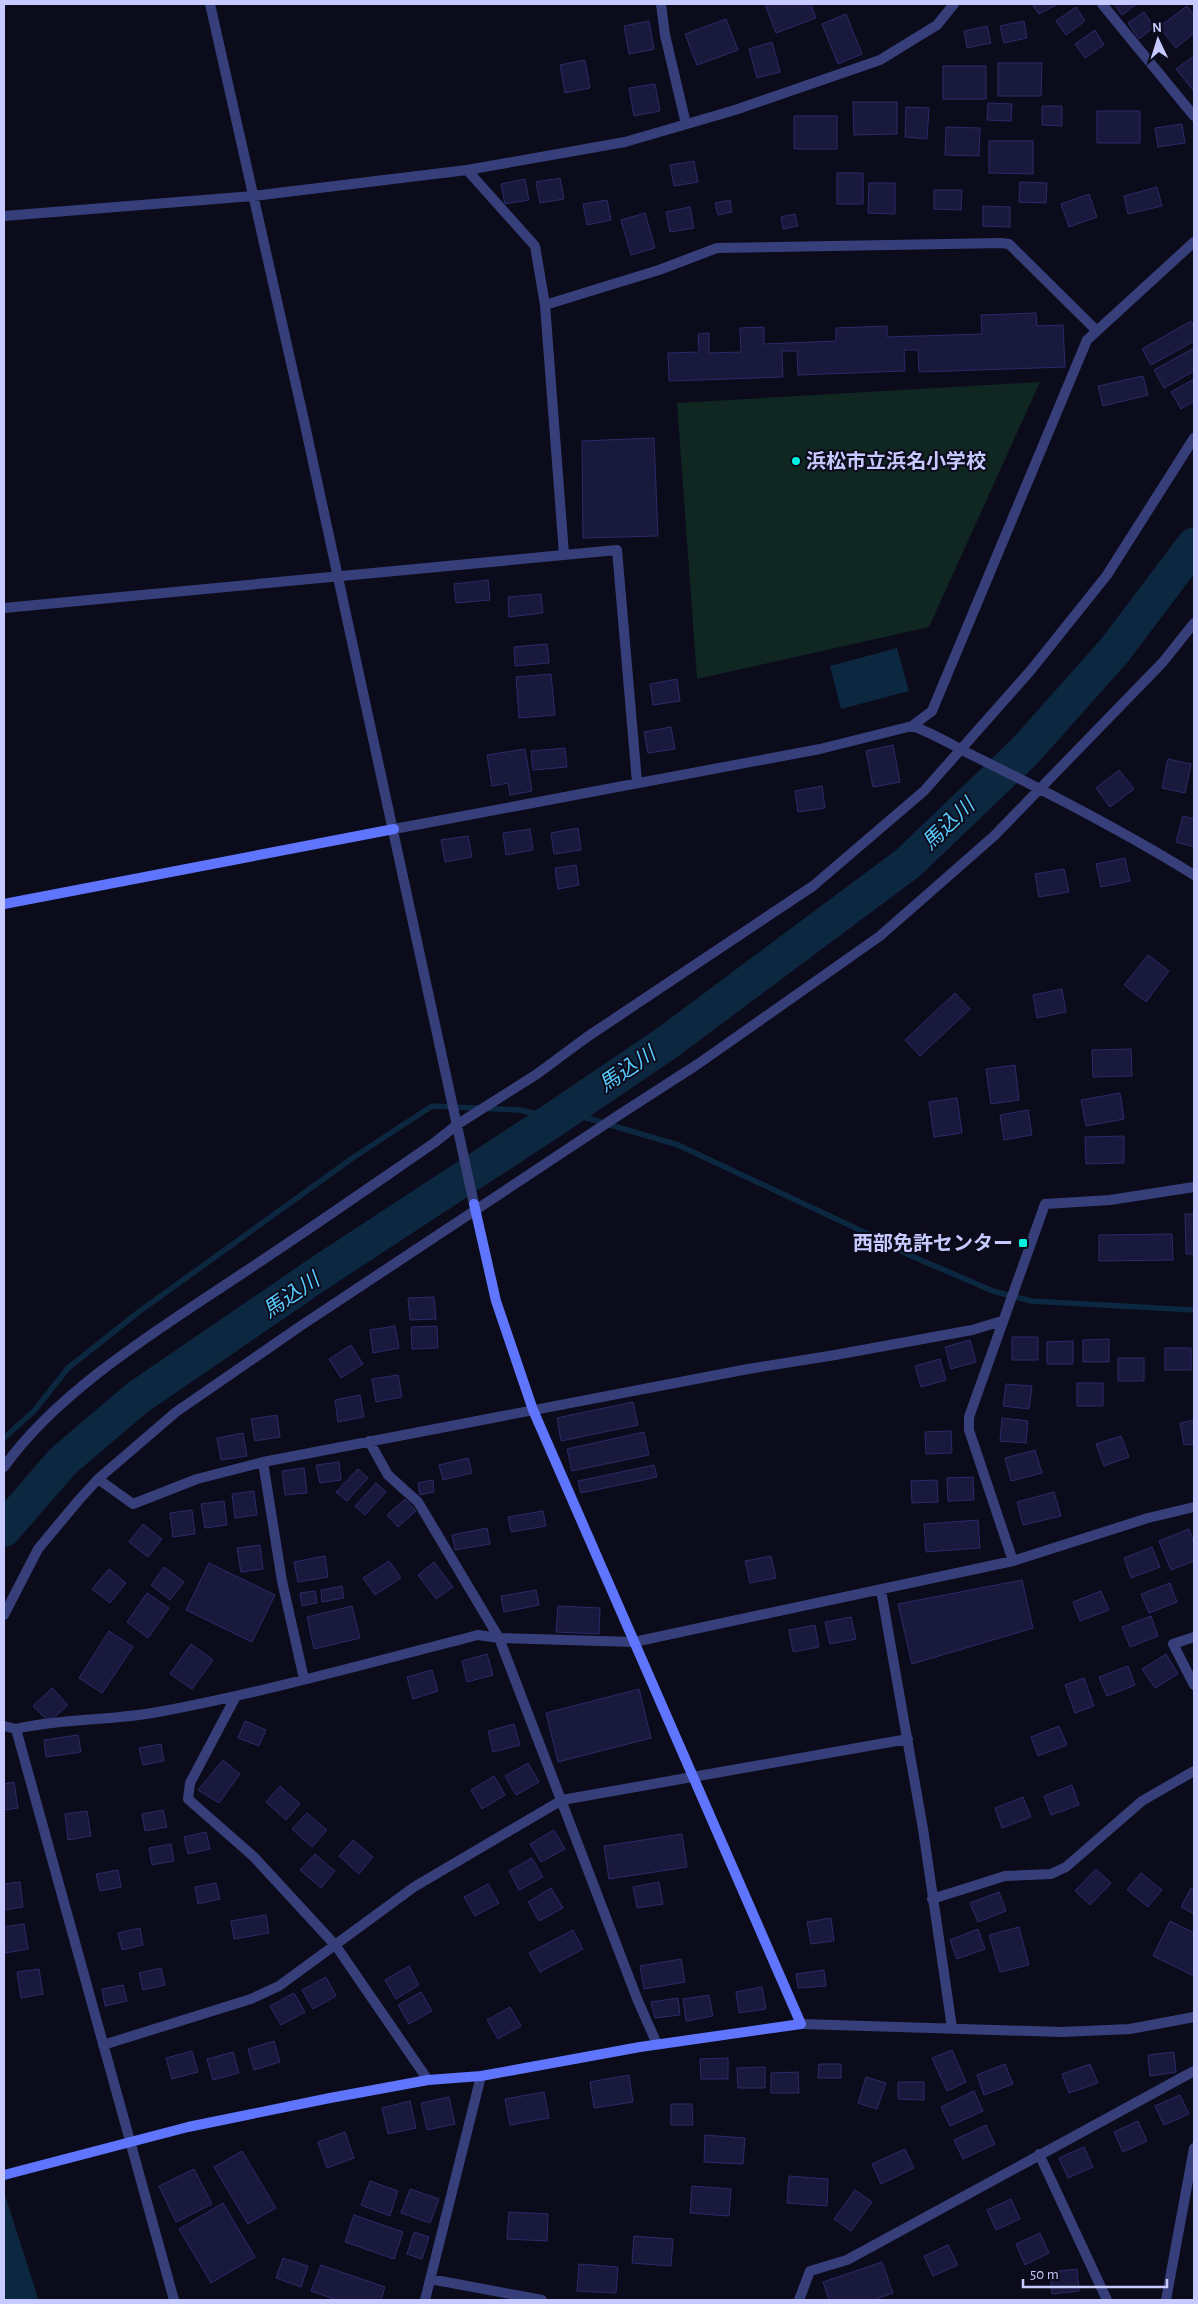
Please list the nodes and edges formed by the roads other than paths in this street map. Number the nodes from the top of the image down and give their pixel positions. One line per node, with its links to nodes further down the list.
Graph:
1 (210, 4): 8 (street)
2 (661, 4): 6 (street)
3 (954, 4): 6 (street)
4 (1102, 4): 5 (street)
5 (1194, 116)
6 (686, 124): 7 (street)
7 (467, 170): 8 (street); 11 (street)
8 (253, 196): 9 (street); 15 (street)
9 (4, 216)
10 (1194, 242): 12 (street)
11 (545, 305): 12 (street); 14 (street)
12 (1097, 331): 18 (street)
13 (1194, 438): 19 (street)
14 (564, 554): 15 (street); 20 (street)
15 (337, 575): 16 (street); 22 (street)
16 (4, 608)
17 (1194, 623): 21 (street)
18 (912, 726): 19 (street); 20 (street)
19 (959, 750): 21 (street); 25 (street)
20 (637, 782): 22 (street)
21 (1041, 789): 23 (street); 27 (street)
22 (394, 829): 24 (street); 25 (street)
23 (1194, 875)
24 (4, 904)
25 (457, 1122): 27 (street); 32 (street)
26 (1194, 1187): 28 (street)
27 (475, 1207): 29 (street); 33 (street)
28 (1002, 1321): 29 (street); 35 (street)
29 (532, 1410): 30 (street); 40 (street)
30 (369, 1441): 31 (street); 39 (street)
31 (263, 1462): 33 (street); 41 (street)
32 (4, 1467)
33 (98, 1479): 37 (street)
34 (1194, 1507): 35 (street)
35 (1014, 1561): 36 (street)
36 (881, 1590): 40 (street); 46 (street)
37 (4, 1615)
38 (1194, 1637): 42 (street)
39 (499, 1638): 40 (street); 41 (street); 49 (street)
40 (634, 1642): 48 (street)
41 (304, 1679): 43 (street)
42 (1194, 1685)
43 (235, 1698): 45 (street); 51 (street)
44 (4, 1726): 45 (street)
45 (16, 1729): 56 (street)
46 (908, 1739): 48 (street); 50 (street)
47 (1194, 1771): 50 (street)
48 (694, 1778): 49 (street); 53 (street)
49 (562, 1800): 51 (street); 55 (street)
50 (932, 1899): 54 (street)
51 (336, 1946): 56 (street); 59 (street)
52 (1194, 2017): 54 (street)
53 (801, 2024): 54 (street); 55 (street)
54 (952, 2028)
55 (657, 2044): 58 (street)
56 (103, 2045): 60 (street)
57 (1194, 2071): 62 (street)
58 (481, 2076): 59 (street); 64 (street)
59 (428, 2080): 60 (street)
60 (131, 2142): 63 (street); 65 (street)
61 (1194, 2148): 70 (street)
62 (1039, 2154): 68 (street); 69 (street)
63 (4, 2175)
64 (430, 2279): 66 (street); 67 (street)
65 (174, 2300)
66 (425, 2300)
67 (542, 2300)
68 (799, 2300)
69 (1107, 2300)
70 (1166, 2300)

